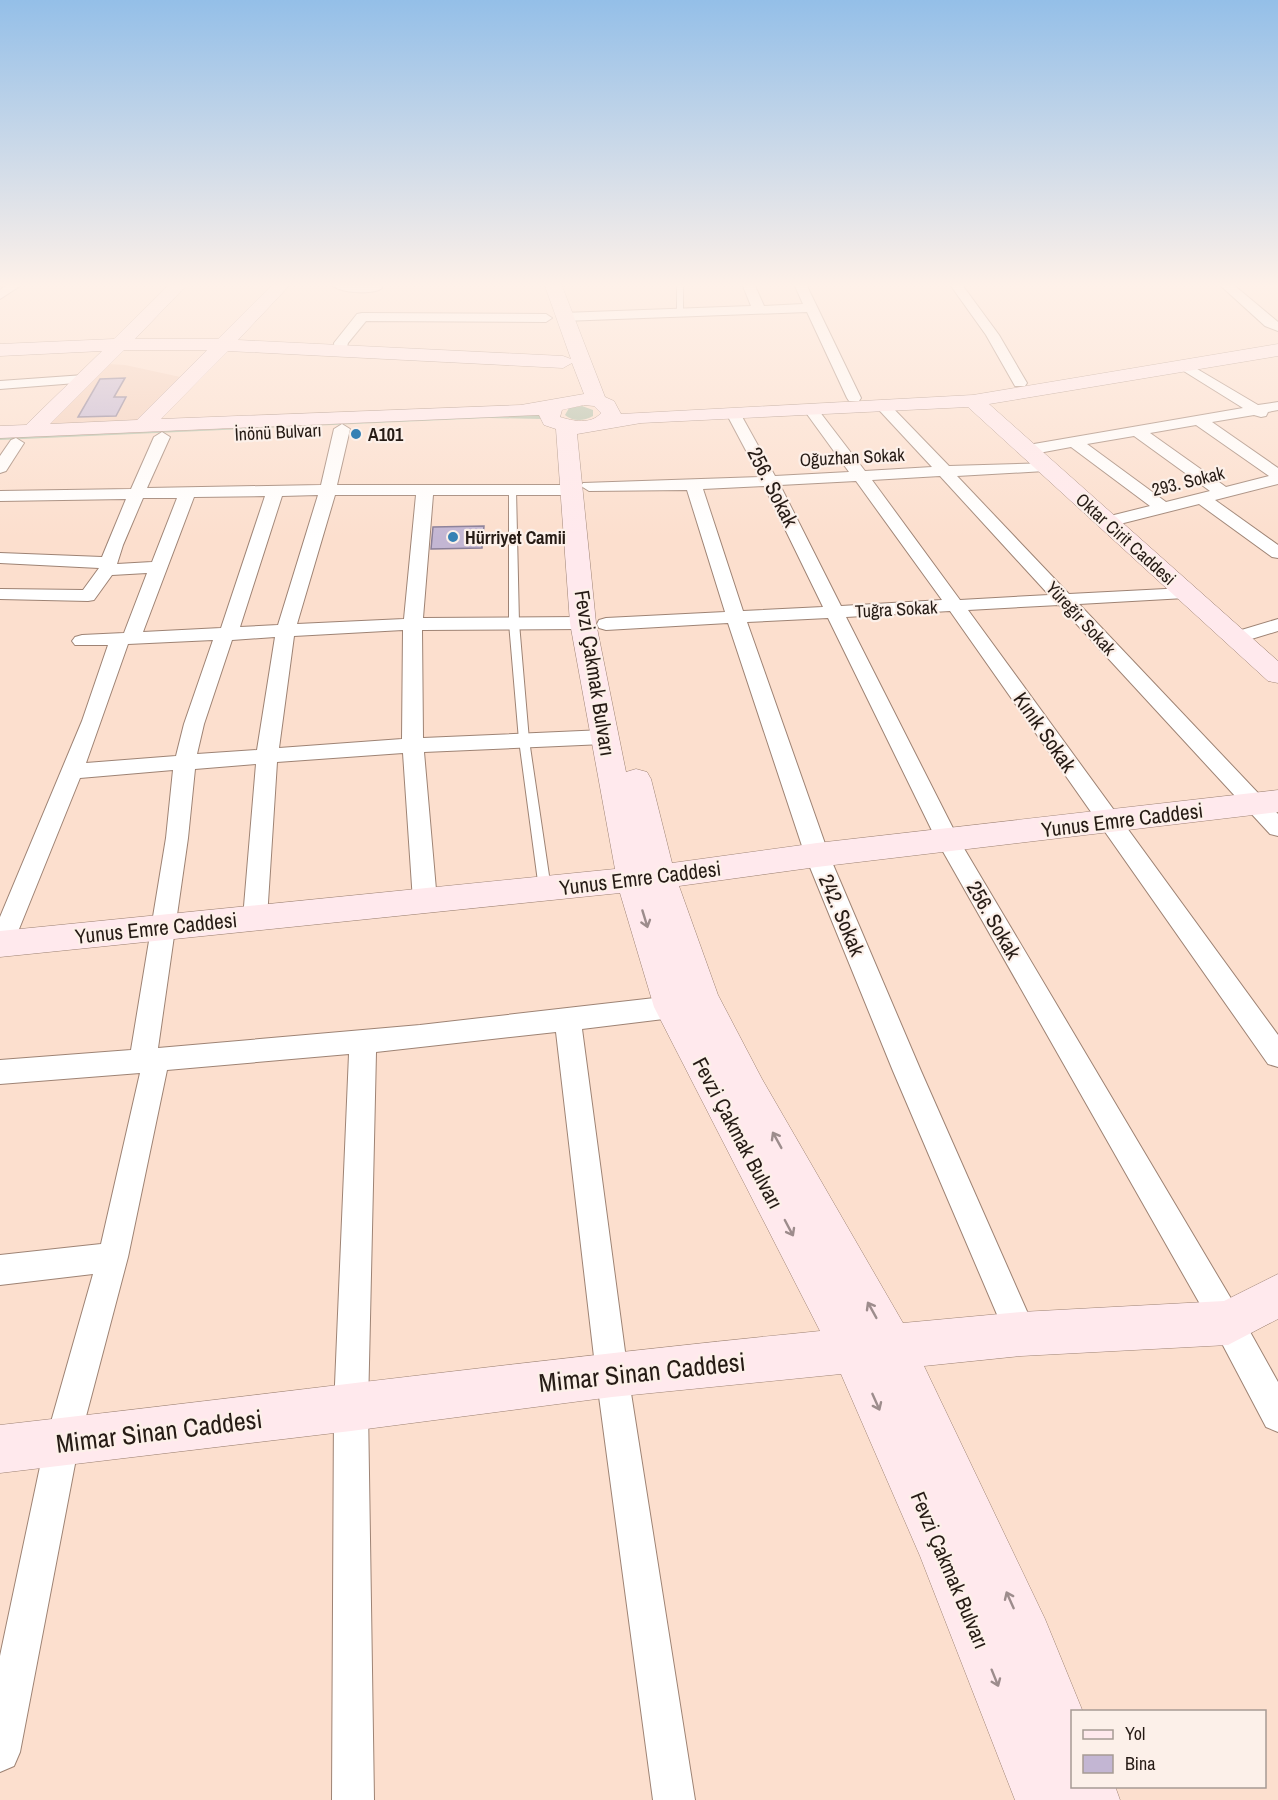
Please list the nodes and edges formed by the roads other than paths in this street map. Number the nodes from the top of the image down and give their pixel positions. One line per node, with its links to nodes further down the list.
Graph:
1 (94, 370): 11 (street)
2 (200, 370): 24 (street)
3 (426, 370): 16 (street)
4 (568, 370): 16 (street)
5 (568, 370): 16 (street)
6 (841, 370): 14 (street)
7 (1012, 370): 12 (street)
8 (1103, 370): 12 (street, İnönü Bulvarı)
9 (1163, 370): 15 (street, İnönü Bulvarı)
10 (1193, 370): 20 (street)
11 (84, 379): 13 (street); 28 (street)
12 (1020, 383): 14 (street, İnönü Bulvarı)
13 (0, 385)
14 (854, 398): 16 (street, İnönü Bulvarı)
15 (974, 401): 18 (street, İnönü Bulvarı); 30 (street, Oktar Cirit Caddesi)
16 (576, 403): 21 (street, İnönü Bulvarı); 24 (street); 25 (street, İnönü Bulvarı); 38 (street, Fevzi Çakmak Bulvarı)
17 (1278, 406): 20 (street)
18 (884, 407): 19 (street, İnönü Bulvarı); 33 (street, Yüreğir Sokak)
19 (811, 410): 21 (street, İnönü Bulvarı); 34 (street, Kınık Sokak)
20 (1257, 410): 22 (street); 23 (street)
21 (733, 413): 36 (street, 256. Sokak)
22 (1199, 420): 26 (street); 35 (street)
23 (1278, 423)
24 (142, 427): 28 (street)
25 (342, 429): 27 (street, İnönü Bulvarı); 39 (street)
26 (1137, 431): 29 (street); 44 (street)
27 (162, 437): 28 (street, İnönü Bulvarı); 45 (street)
28 (12, 438): 32 (street)
29 (1074, 442): 30 (street); 48 (street)
30 (1028, 450): 31 (street, Oktar Cirit Caddesi)
31 (1046, 466): 33 (street, Oğuzhan Sokak); 49 (street, Oktar Cirit Caddesi)
32 (0, 468)
33 (946, 472): 34 (street, Oğuzhan Sokak); 56 (street, Yüreğir Sokak)
34 (861, 476): 36 (street, Oğuzhan Sokak); 57 (street, Kınık Sokak)
35 (1278, 477): 44 (street, 293. Sokak)
36 (770, 482): 37 (street, Oğuzhan Sokak); 58 (street, 256. Sokak)
37 (694, 485): 38 (street, Oğuzhan Sokak); 59 (street, 242. Sokak)
38 (580, 488): 41 (street, Oğuzhan Sokak); 61 (street, Fevzi Çakmak Bulvarı)
39 (328, 490): 40 (street, Oğuzhan Sokak); 42 (street, Oğuzhan Sokak); 64 (street)
40 (425, 490): 41 (street, Oğuzhan Sokak); 62 (street)
41 (512, 490): 60 (lane)
42 (275, 491): 43 (street, Oğuzhan Sokak); 65 (street)
43 (187, 493): 45 (street, Oğuzhan Sokak); 53 (street)
44 (1223, 493): 47 (street, 293. Sokak)
45 (138, 494): 46 (street, Oğuzhan Sokak); 52 (street)
46 (0, 496)
47 (1202, 498): 48 (street, 293. Sokak); 50 (street)
48 (1163, 508): 49 (street, 293. Sokak)
49 (1108, 522): 54 (street, Oktar Cirit Caddesi)
50 (1278, 554)
51 (0, 558): 52 (street)
52 (108, 567): 53 (street); 55 (street)
53 (160, 567): 67 (street)
54 (1185, 593): 56 (street, Tuğra Sokak); 66 (street, Oktar Cirit Caddesi)
55 (0, 594)
56 (1064, 600): 57 (street, Tuğra Sokak); 76 (street, Yüreğir Sokak)
57 (955, 605): 58 (street, Tuğra Sokak); 77 (street, Kınık Sokak)
58 (835, 612): 59 (street, Tuğra Sokak); 79 (street, 256. Sokak)
59 (736, 618): 61 (street, Tuğra Sokak); 80 (street, 242. Sokak)
60 (514, 623): 61 (street, Tuğra Sokak); 62 (street, Tuğra Sokak); 71 (lane)
61 (595, 623): 70 (street, Fevzi Çakmak Bulvarı); 81 (street, Fevzi Çakmak Bulvarı)
62 (413, 624): 64 (street, Tuğra Sokak); 72 (street)
63 (1278, 625): 66 (street)
64 (285, 632): 65 (street, Tuğra Sokak); 73 (street)
65 (226, 635): 67 (street, Tuğra Sokak); 74 (street)
66 (1235, 638): 69 (street, Oktar Cirit Caddesi)
67 (126, 639): 68 (street, Tuğra Sokak); 75 (street)
68 (82, 641)
69 (1278, 675)
70 (604, 737): 71 (street); 81 (street, Fevzi Çakmak Bulvarı)
71 (524, 740): 72 (street); 82 (lane)
72 (413, 745): 73 (street); 83 (street)
73 (267, 754): 74 (street); 84 (street)
74 (185, 762): 75 (street); 85 (street)
75 (72, 771): 86 (street)
76 (1267, 803): 77 (street, Yunus Emre Caddesi); 78 (street, Yüreğir Sokak)
77 (1108, 822): 79 (street, Yunus Emre Caddesi); 90 (street, Kınık Sokak)
78 (1278, 828)
79 (948, 841): 80 (street, Yunus Emre Caddesi); 96 (street, 256. Sokak)
80 (817, 855): 81 (street, Yunus Emre Caddesi); 97 (street, 242. Sokak)
81 (646, 879): 82 (street, Yunus Emre Caddesi); 87 (street, Fevzi Çakmak Bulvarı, one-way to 87); 98 (street, Fevzi Çakmak Bulvarı, one-way to 81)
82 (545, 889): 83 (street, Yunus Emre Caddesi)
83 (425, 901): 84 (street, Yunus Emre Caddesi)
84 (255, 918): 85 (street, Yunus Emre Caddesi)
85 (164, 927): 86 (street, Yunus Emre Caddesi); 91 (street)
86 (1, 944)
87 (672, 1007): 88 (street); 98 (street, Fevzi Çakmak Bulvarı, one-way to 98)
88 (568, 1021): 89 (street); 99 (street)
89 (363, 1040): 91 (street); 100 (street)
90 (1278, 1056)
91 (150, 1060): 92 (street); 93 (street)
92 (0, 1072)
93 (113, 1257): 94 (street); 102 (street)
94 (0, 1270)
95 (1278, 1295): 96 (street, Mimar Sinan Caddesi)
96 (1228, 1323): 97 (street, Mimar Sinan Caddesi); 101 (street, 256. Sokak)
97 (1021, 1334): 98 (street, Mimar Sinan Caddesi)
98 (872, 1348): 99 (street, Mimar Sinan Caddesi); 104 (street, Fevzi Çakmak Bulvarı, one-way to 98); 108 (street, Fevzi Çakmak Bulvarı, one-way to 108)
99 (612, 1374): 100 (street, Mimar Sinan Caddesi); 107 (street)
100 (351, 1408): 102 (street, Mimar Sinan Caddesi); 106 (street)
101 (1278, 1414)
102 (62, 1443): 103 (street, Mimar Sinan Caddesi); 105 (street)
103 (0, 1449)
104 (1071, 1748)
105 (0, 1752)
106 (353, 1800)
107 (674, 1800)
108 (1043, 1800)

